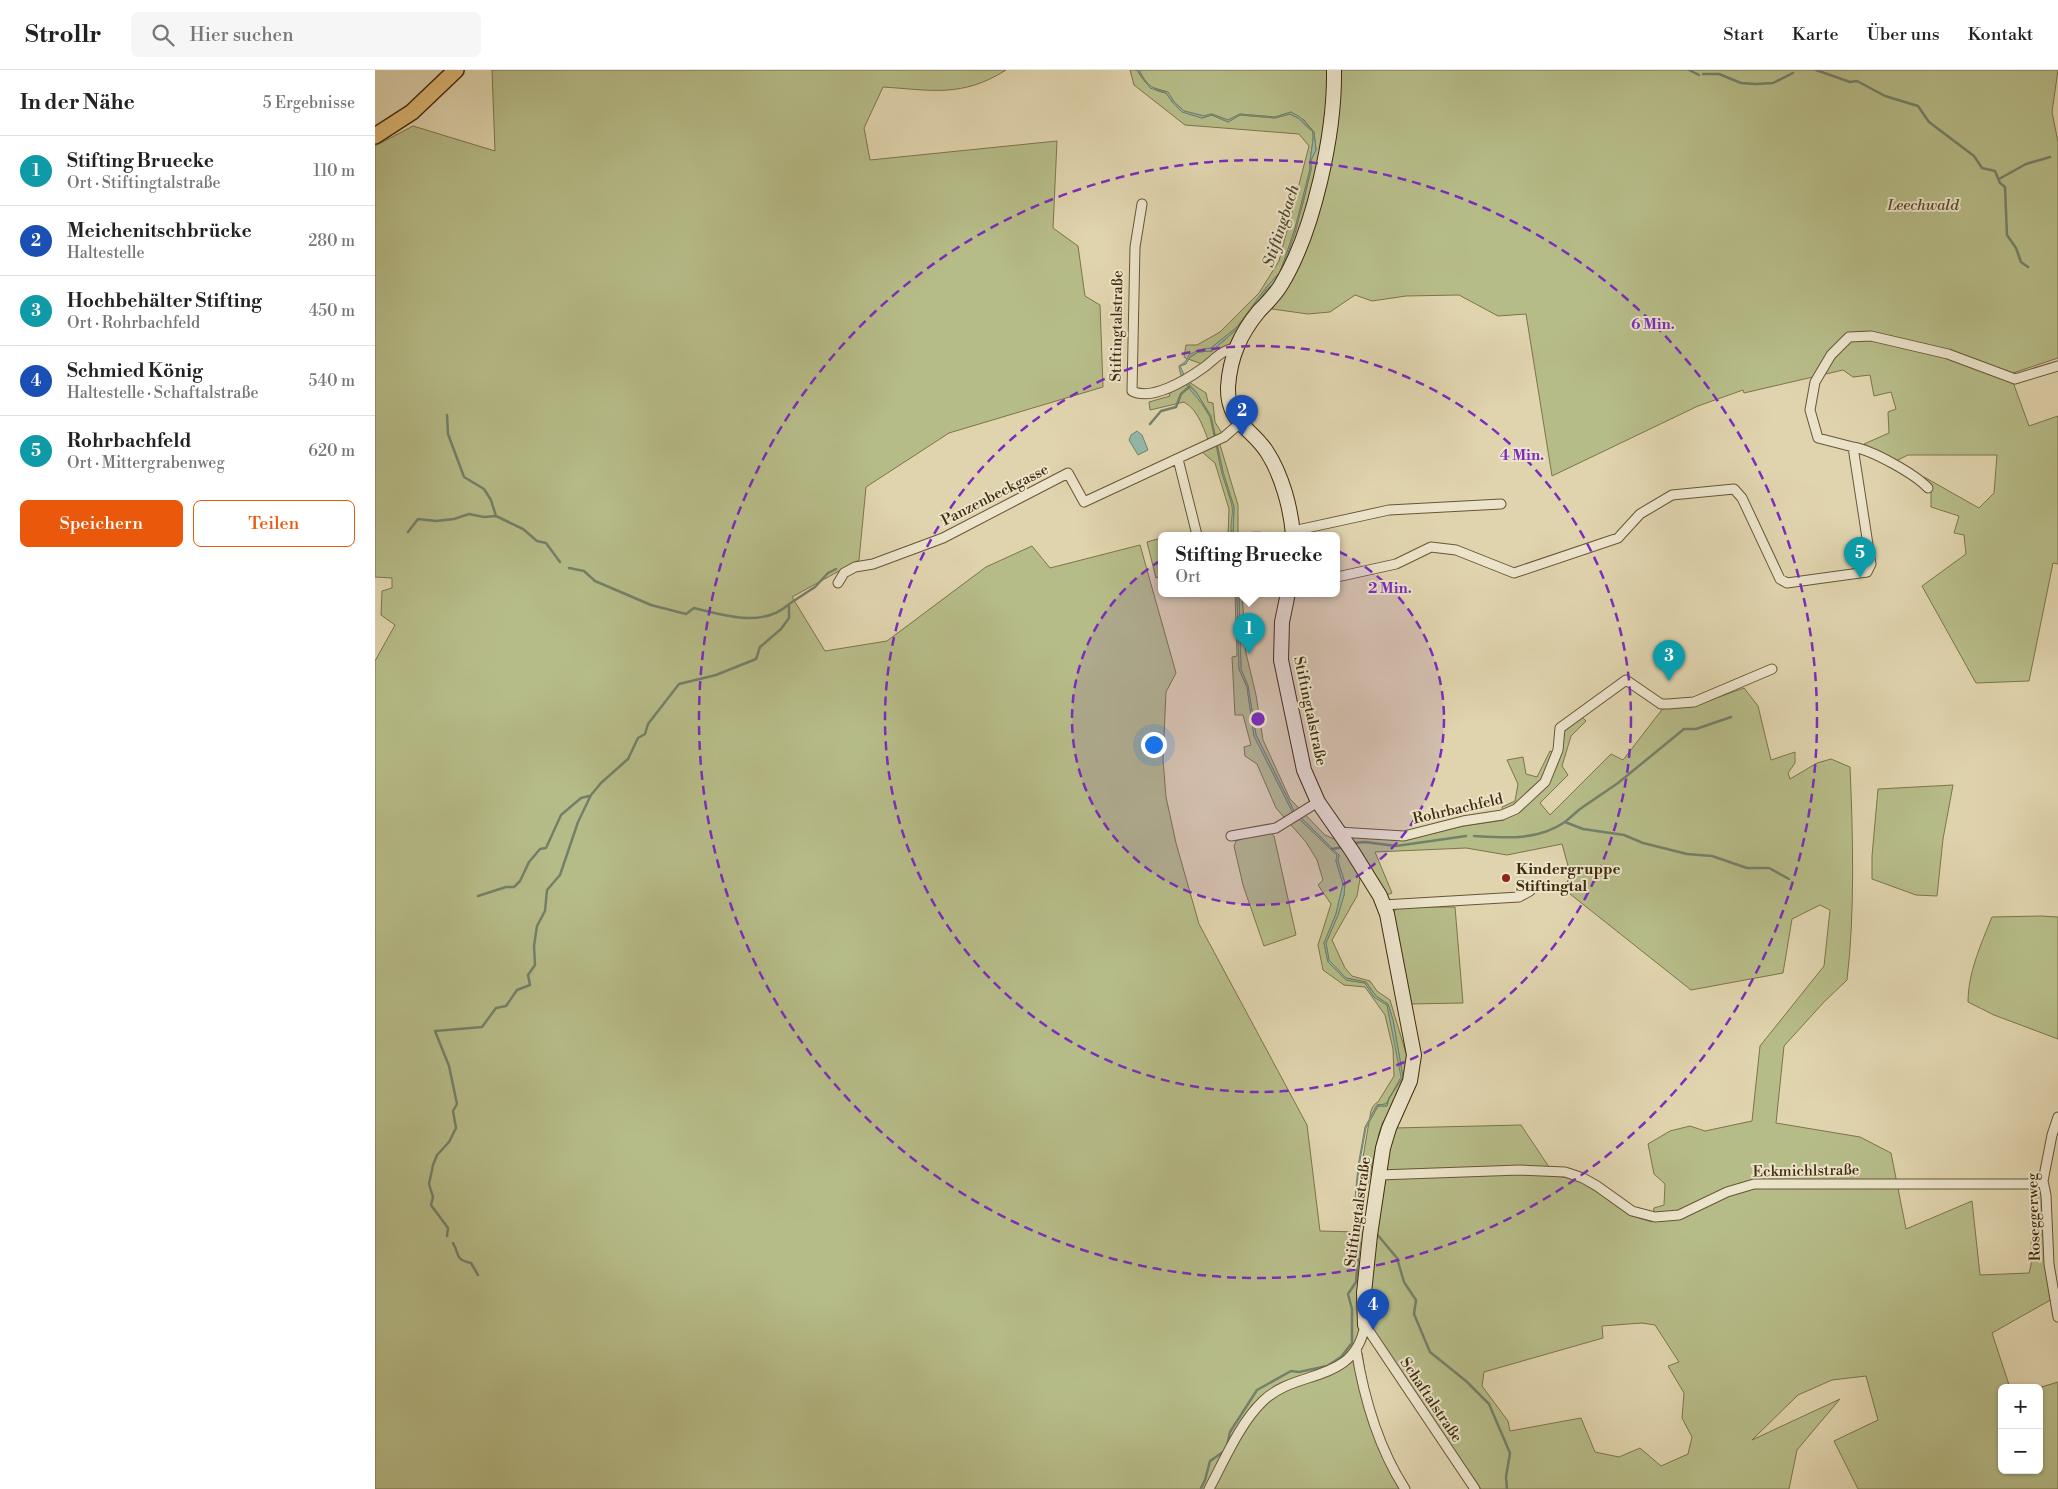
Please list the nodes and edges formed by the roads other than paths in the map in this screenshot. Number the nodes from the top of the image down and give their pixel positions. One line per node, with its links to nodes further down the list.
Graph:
1 (456, 70): 3 (main road)
2 (1334, 70): 5 (street)
3 (375, 136)
4 (1142, 204): 5 (street, Stiftingtalstraße)
5 (1235, 348): 7 (street)
6 (2058, 366): 8 (street)
7 (1239, 424): 9 (street, Panzenbeckgasse); 13 (street)
8 (1853, 447): 10 (street); 15 (street)
9 (1178, 459): 12 (street); 16 (street, Panzenbeckgasse)
10 (1927, 488)
11 (1501, 504): 14 (street)
12 (1196, 532)
13 (1293, 532)
14 (1297, 532)
15 (1340, 576)
16 (838, 584)
17 (1287, 597): 19 (street, Stiftingtalstraße)
18 (1772, 669): 20 (street, Rohrbachfeld)
19 (1318, 802): 20 (street, Stiftingtalstraße); 21 (street)
20 (1338, 832): 23 (street, Stiftingtalstraße)
21 (1231, 836)
22 (1530, 891): 23 (street)
23 (1383, 905): 25 (street, Stiftingtalstraße)
24 (2058, 1117): 26 (street, Roseggerweg)
25 (1379, 1176): 26 (street, Eckmichlstraße); 28 (street, Stiftingtalstraße)
26 (2043, 1181): 27 (street, Roseggerweg)
27 (2058, 1317)
28 (1365, 1325): 29 (street, Stiftingtalstraße); 32 (street, Schaftalstraße)
29 (1357, 1349): 30 (street, Stiftingtalstraße); 31 (street)
30 (1209, 1489)
31 (1405, 1489)
32 (1475, 1489)

